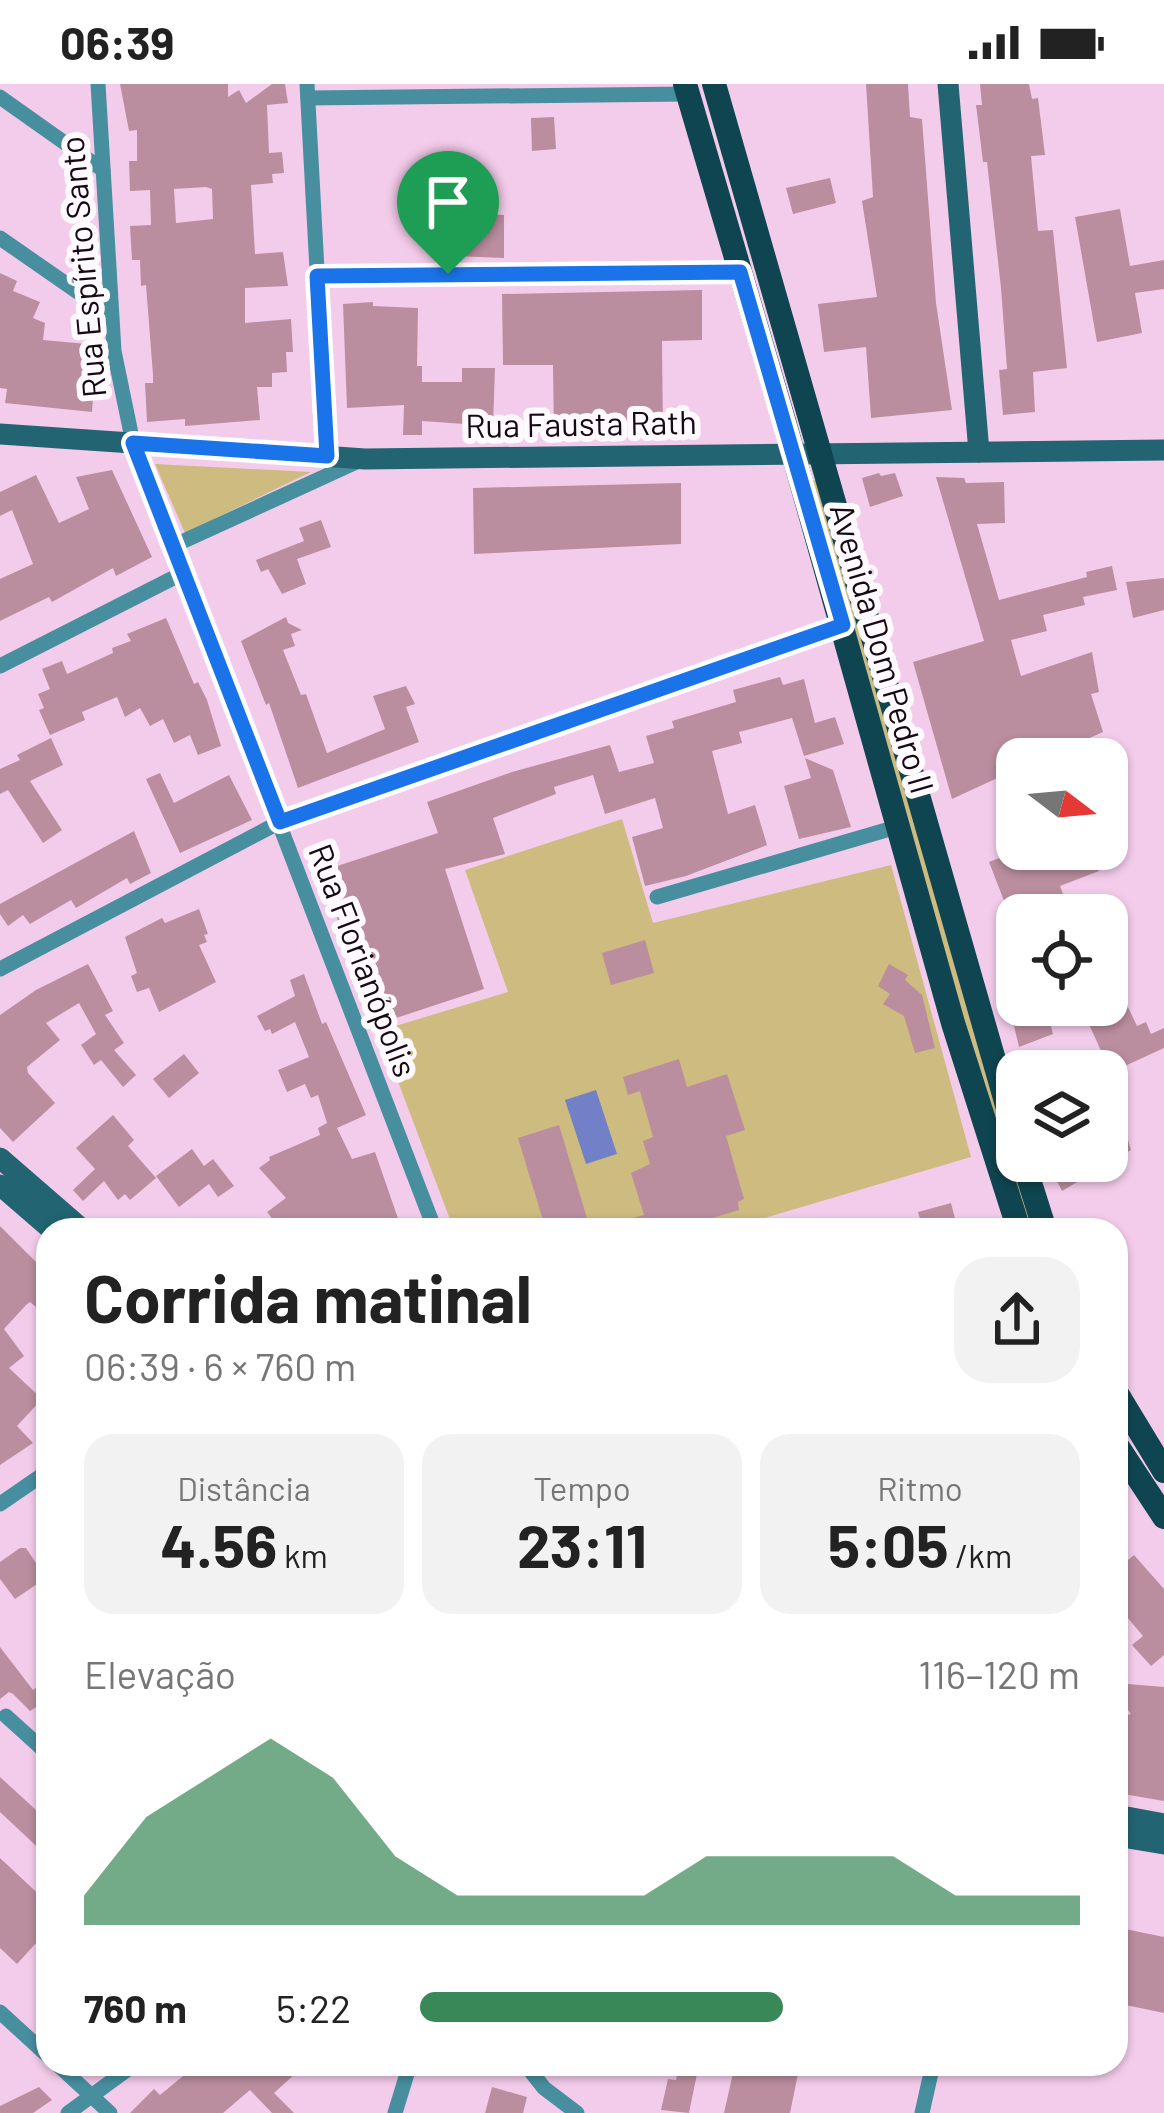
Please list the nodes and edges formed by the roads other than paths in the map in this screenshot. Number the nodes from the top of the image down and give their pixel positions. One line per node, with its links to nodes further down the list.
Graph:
1 (98, 84): 7 (street, Rua Espírito Santo)
2 (714, 84): 17 (main road, Avenida Dom Pedro II)
3 (948, 84): 15 (street)
4 (686, 89): 5 (street); 9 (main road, Avenida Dom Pedro II)
5 (308, 91): 10 (street)
6 (0, 97): 7 (street)
7 (103, 170): 11 (street, Rua Espírito Santo)
8 (0, 238): 11 (street)
9 (740, 272): 10 (street); 16 (main road, Avenida Dom Pedro II)
10 (317, 276): 18 (street)
11 (111, 315): 13 (street, Rua Espírito Santo)
12 (0, 434): 13 (street, Rua Fausta Rath)
13 (133, 443): 18 (street, Rua Fausta Rath); 20 (street, Rua Florianópolis)
14 (1164, 450): 15 (street, Rua Fausta Rath)
15 (979, 452): 17 (street, Rua Fausta Rath)
16 (793, 454): 17 (street, Rua Fausta Rath); 19 (street, Rua Fausta Rath); 22 (main road, Avenida Dom Pedro II)
17 (819, 454): 28 (main road, Avenida Dom Pedro II)
18 (327, 456): 19 (street, Rua Fausta Rath)
19 (365, 459): 20 (street)
20 (175, 545): 21 (street, Rua Florianópolis)
21 (185, 572): 23 (street); 24 (street, Rua Florianópolis)
22 (843, 625): 24 (street); 25 (main road, Avenida Dom Pedro II)
23 (0, 666)
24 (280, 822): 27 (street); 34 (street, Rua Florianópolis)
25 (900, 826): 26 (street); 35 (main road, Avenida Dom Pedro II)
26 (657, 897)
27 (0, 969)
28 (996, 1067)
29 (0, 1158): 33 (street)
30 (1030, 1182): 36 (main road)
31 (0, 1185): 32 (street)
32 (38, 1218)
33 (69, 1218)
34 (430, 1218)
35 (1015, 1218)
36 (1041, 1218)
37 (1128, 1412): 39 (main road)
38 (1128, 1462): 42 (main road)
39 (1164, 1471)
40 (36, 1480): 41 (street)
41 (0, 1504)
42 (1164, 1516)
43 (6, 1716): 44 (street)
44 (36, 1743)
45 (1128, 1817): 46 (street)
46 (1164, 1824)
47 (1128, 1838): 48 (street)
48 (1164, 1844)
49 (0, 2012): 50 (street)
50 (36, 2045)
51 (70, 2076): 56 (street)
52 (119, 2076): 56 (street)
53 (406, 2076): 59 (street)
54 (534, 2076): 60 (street)
55 (930, 2076): 61 (street)
56 (92, 2096): 57 (street); 58 (street)
57 (68, 2113)
58 (110, 2113)
59 (395, 2113)
60 (577, 2113)
61 (922, 2113)

